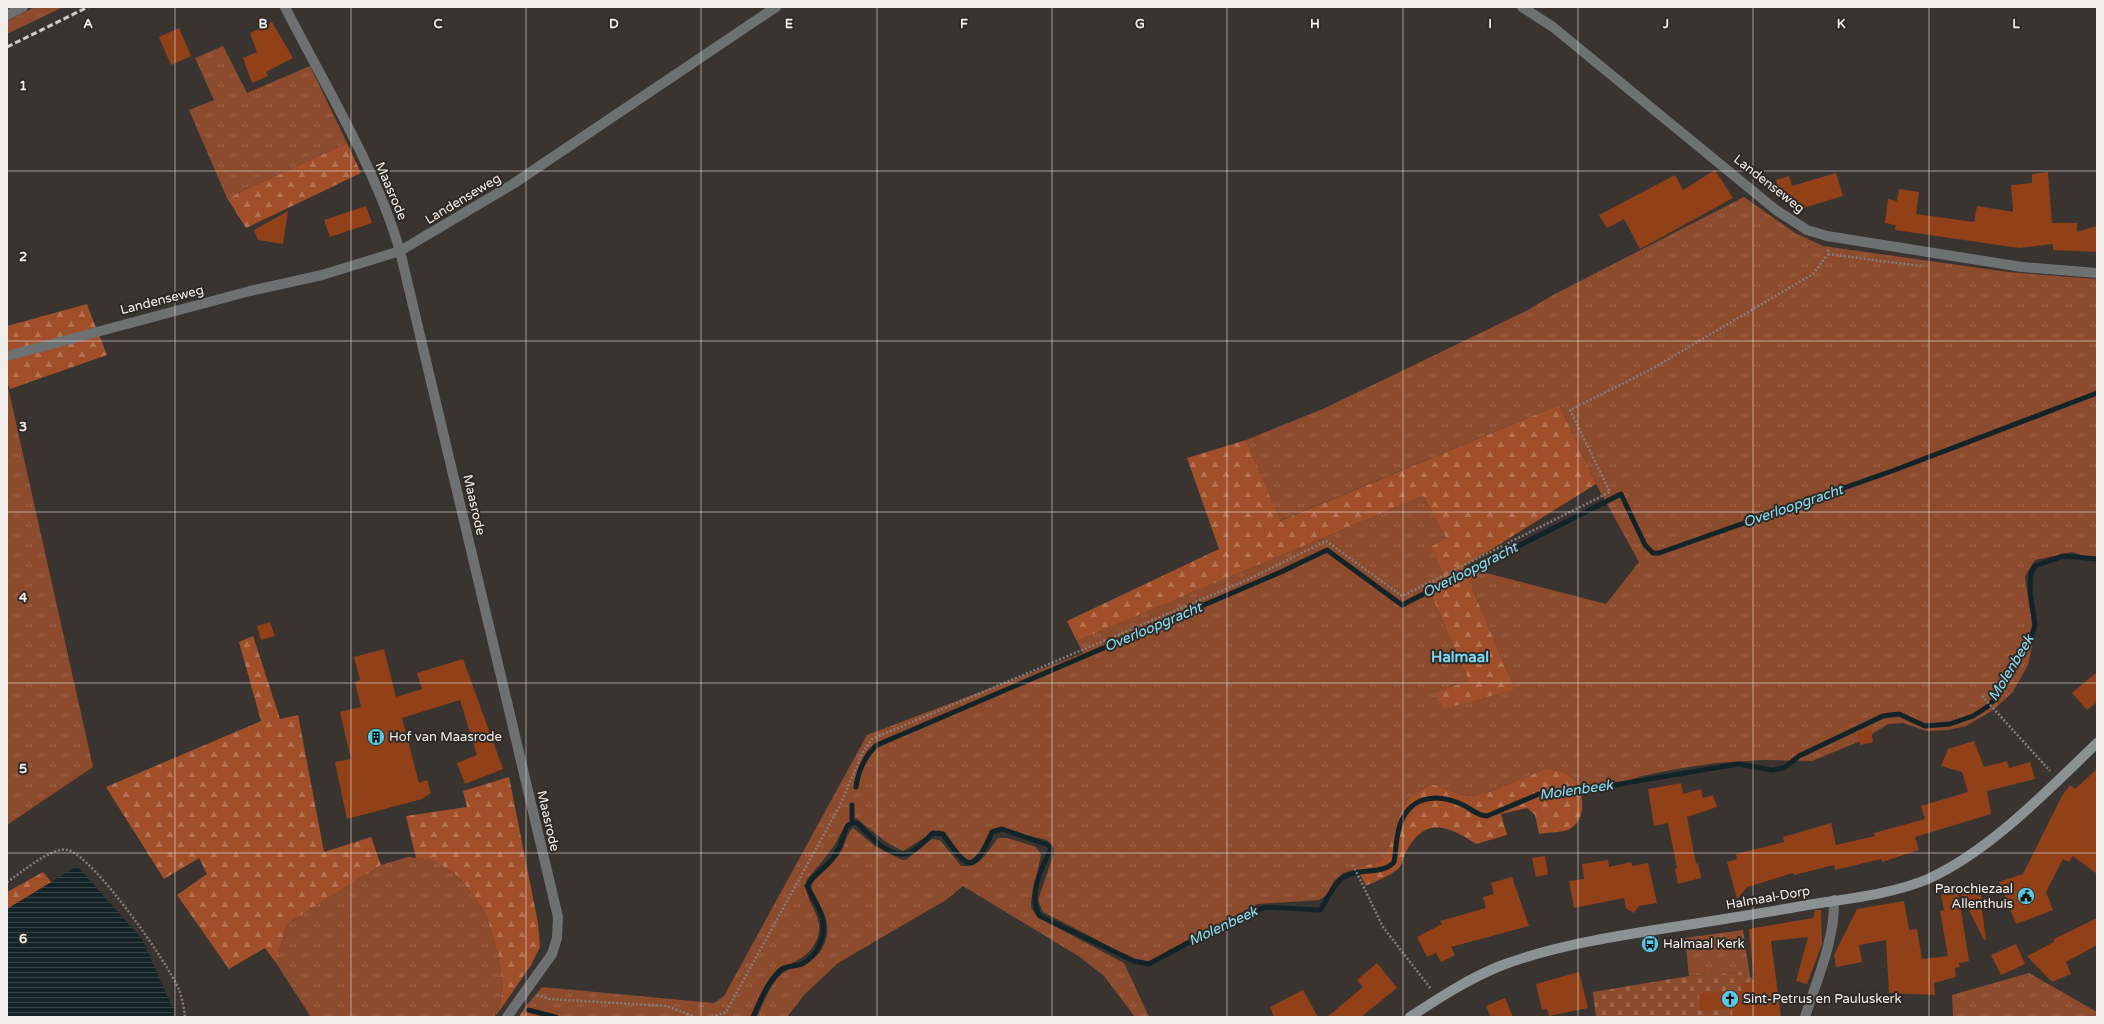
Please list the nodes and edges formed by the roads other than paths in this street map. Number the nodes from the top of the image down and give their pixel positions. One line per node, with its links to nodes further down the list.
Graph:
1 (24, 7): 5 (street)
2 (285, 7): 6 (street, Maasrode)
3 (776, 7): 6 (street, Landenseweg)
4 (1522, 7): 7 (street, Landenseweg)
5 (7, 15)
6 (400, 251): 8 (street, Landenseweg); 11 (street, Maasrode)
7 (2097, 273)
8 (7, 356)
9 (2097, 743): 10 (street, Halmaal-Dorp)
10 (1834, 900): 12 (street, Halmaal-Dorp); 13 (street)
11 (507, 1017)
12 (1410, 1017)
13 (1805, 1017)

